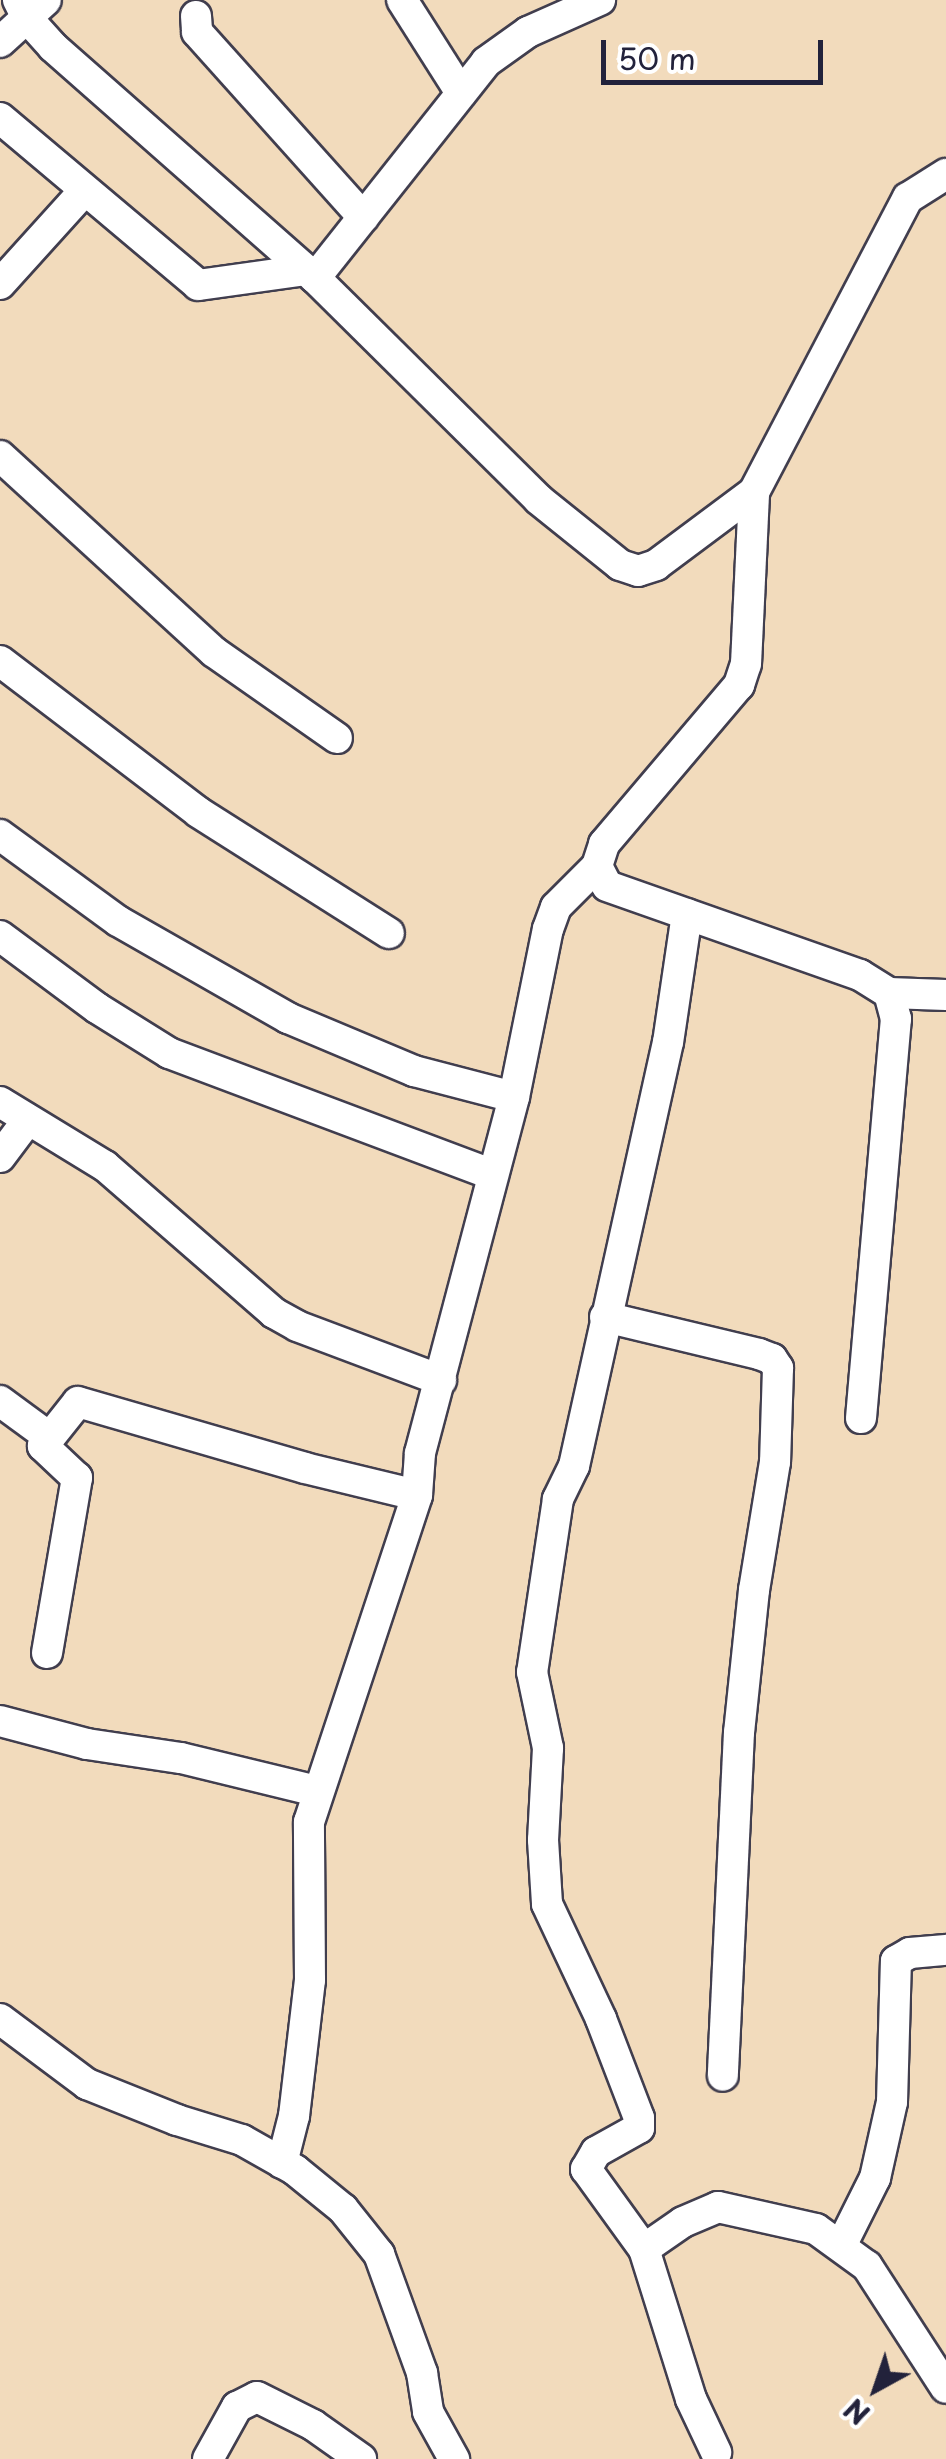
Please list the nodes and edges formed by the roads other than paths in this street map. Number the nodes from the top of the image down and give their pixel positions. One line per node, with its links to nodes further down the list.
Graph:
1 (402, 0): 7 (street)
2 (600, 0): 4 (street)
3 (30, 6): 6 (street); 12 (street)
4 (546, 10): 7 (street)
5 (196, 16): 11 (street)
6 (0, 42)
7 (461, 93): 11 (street)
8 (0, 118): 10 (street)
9 (946, 174): 15 (street)
10 (84, 190): 12 (street); 13 (street)
11 (362, 217): 12 (street)
12 (310, 274): 15 (street)
13 (0, 284)
14 (0, 456): 17 (street)
15 (754, 492): 19 (street)
16 (0, 661): 21 (street)
17 (337, 738)
18 (0, 835): 25 (street)
19 (597, 866): 20 (street); 25 (street)
20 (687, 914): 23 (street); 30 (street)
21 (389, 933)
22 (0, 936): 29 (street)
23 (888, 993): 24 (street); 33 (street)
24 (946, 995)
25 (514, 1098): 29 (street)
26 (0, 1102): 27 (street)
27 (27, 1121): 28 (street); 31 (street)
28 (0, 1156)
29 (493, 1175): 31 (street)
30 (604, 1318): 41 (street); 44 (street)
31 (441, 1380): 35 (street)
32 (0, 1400): 34 (street)
33 (861, 1418)
34 (48, 1438): 35 (street); 36 (street)
35 (417, 1494): 38 (street)
36 (47, 1652)
37 (0, 1721): 38 (street)
38 (316, 1791): 42 (street)
39 (946, 1950): 43 (street)
40 (4, 2028): 42 (street)
41 (724, 2076)
42 (282, 2162): 49 (street)
43 (842, 2244): 44 (street); 45 (street)
44 (644, 2248): 46 (street)
45 (946, 2388)
46 (716, 2452)
47 (208, 2459): 48 (street)
48 (361, 2459)
49 (454, 2459)

